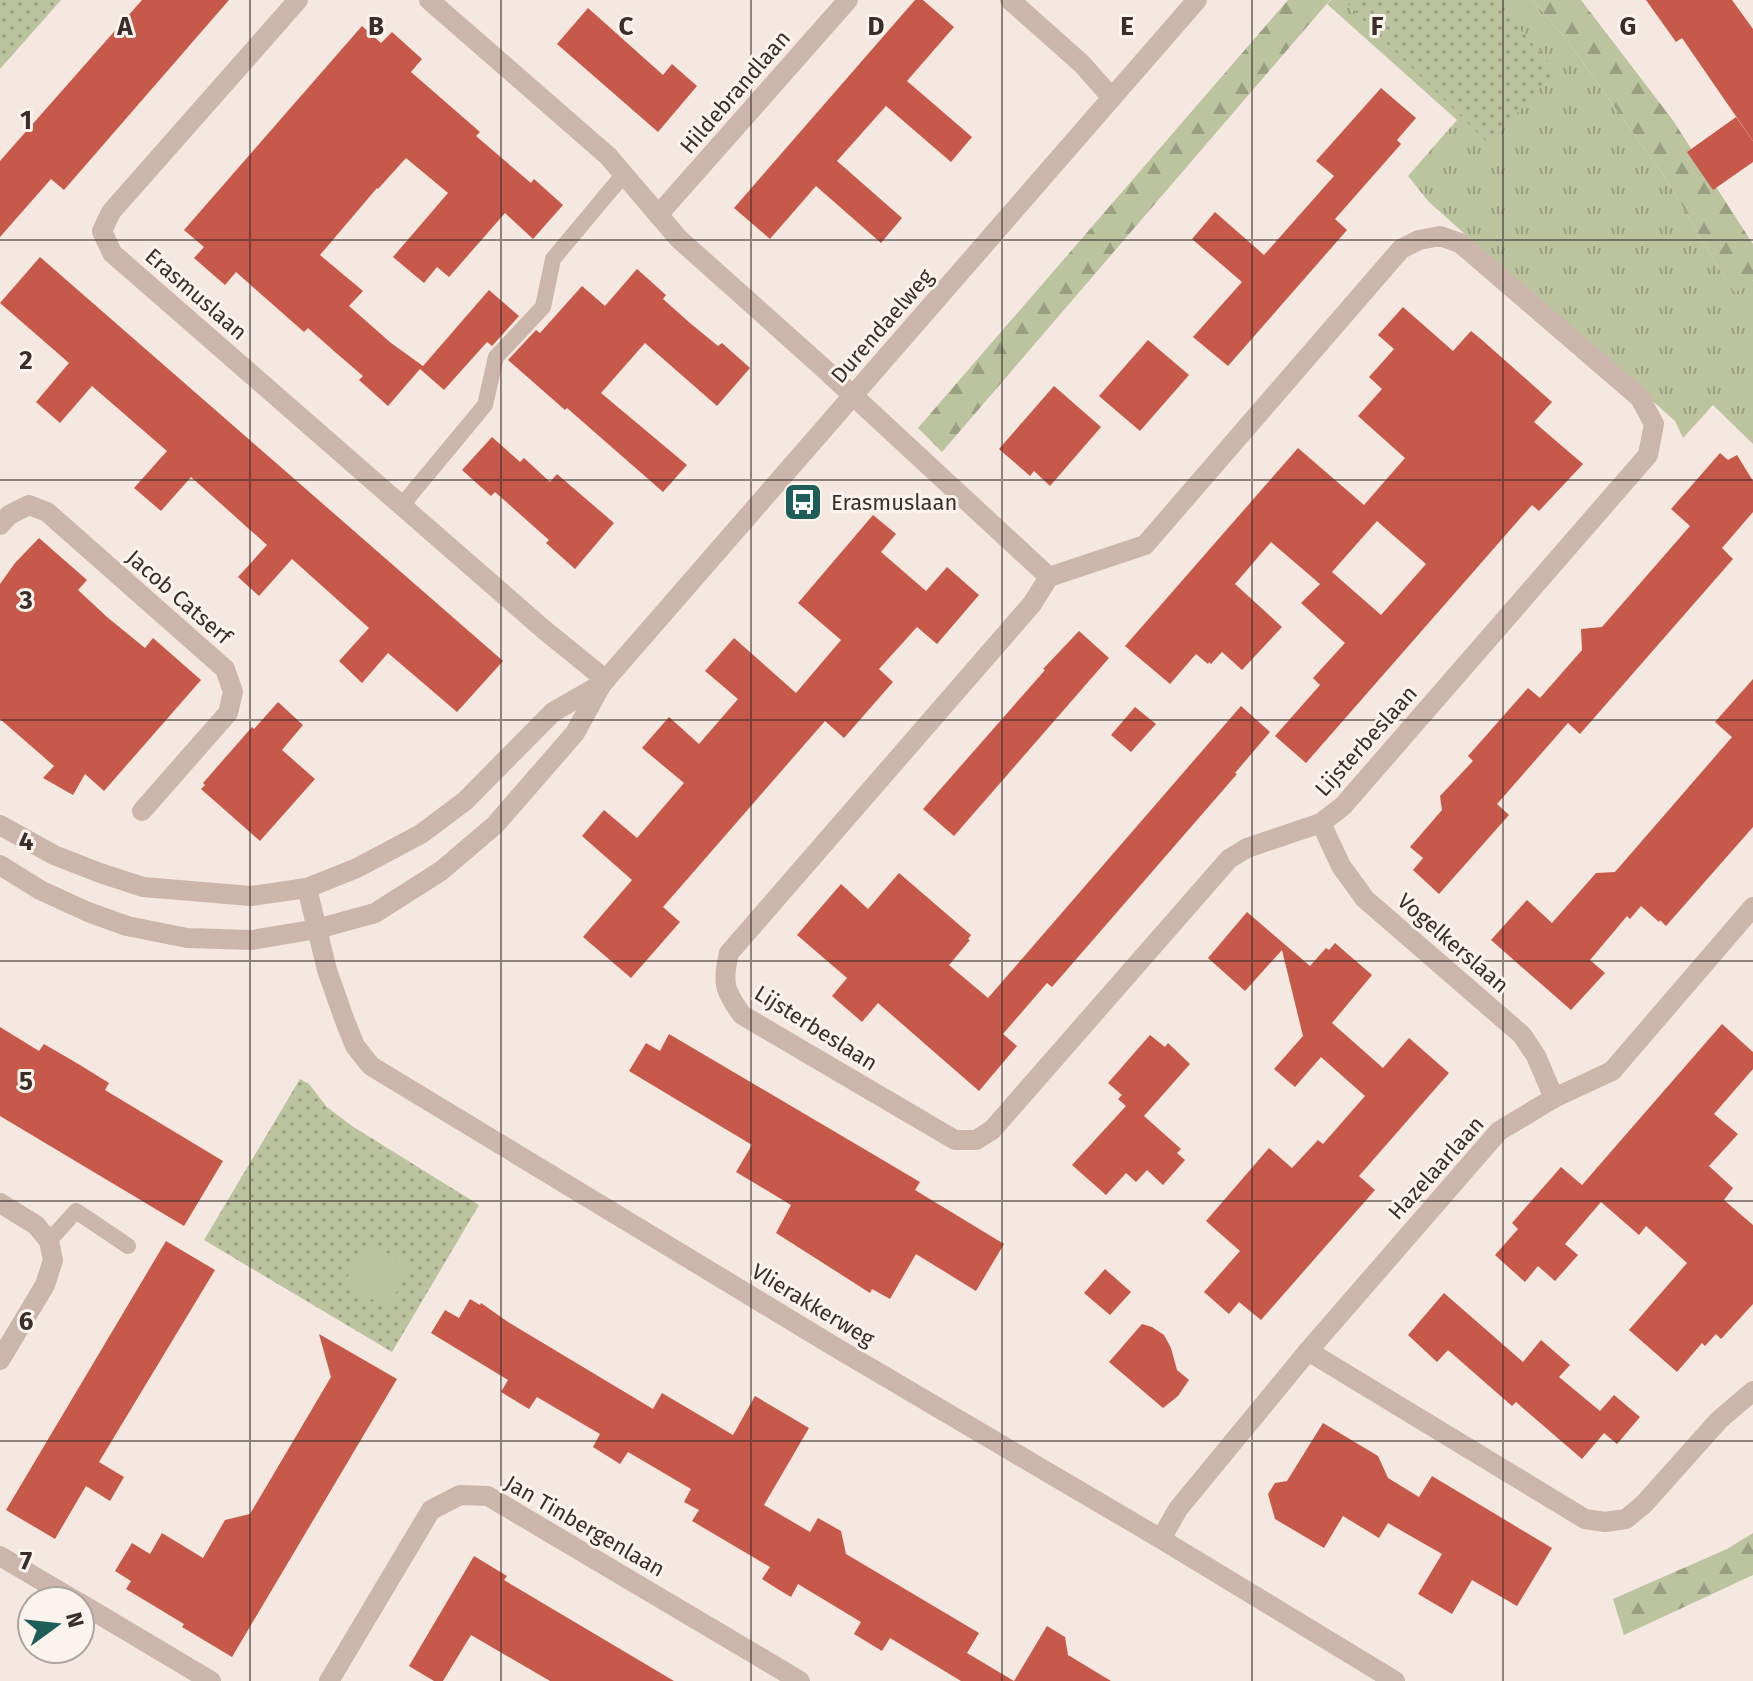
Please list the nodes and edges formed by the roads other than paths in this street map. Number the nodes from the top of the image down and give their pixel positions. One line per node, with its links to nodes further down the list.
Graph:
1 (298, 0): 10 (street, Erasmuslaan)
2 (429, 0): 7 (street)
3 (848, 0): 8 (street, Hildebrandlaan)
4 (1010, 0): 6 (street)
5 (1197, 0): 6 (street, Durendaelweg)
6 (1112, 98): 9 (street, Durendaelweg)
7 (624, 174): 8 (street); 10 (lane)
8 (658, 215): 9 (street)
9 (853, 396): 12 (street); 13 (street, Durendaelweg)
10 (402, 505): 13 (street, Erasmuslaan)
11 (0, 525): 14 (street, Jacob Catserf)
12 (1049, 577): 15 (street, Lijsterbeslaan); 15 (street, Lijsterbeslaan)
13 (604, 682): 18 (street, Durendaelweg); 20 (street, Durendaelweg)
14 (142, 811)
15 (1321, 823): 21 (street, Vogelkerslaan)
16 (0, 825): 18 (street, Durendaelweg)
17 (0, 865): 20 (street, Durendaelweg)
18 (307, 888): 20 (street, Vlierakkerweg)
19 (1753, 907): 21 (street, Hazelaarlaan)
20 (317, 929): 28 (street, Vlierakkerweg)
21 (1554, 1098): 25 (street, Hazelaarlaan)
22 (0, 1203): 23 (street)
23 (49, 1241): 24 (lane); 26 (street)
24 (128, 1246)
25 (1308, 1351): 27 (street); 28 (street, Hazelaarlaan)
26 (0, 1360)
27 (1753, 1391)
28 (1161, 1539): 36 (street, Vlierakkerweg)
29 (0, 1556): 30 (street)
30 (49, 1585)
31 (96, 1613): 33 (street)
32 (773, 1674): 34 (street, Jan Tinbergenlaan); 35 (street, Jan Tinbergenlaan)
33 (211, 1681)
34 (329, 1681)
35 (800, 1681)
36 (1395, 1681)

